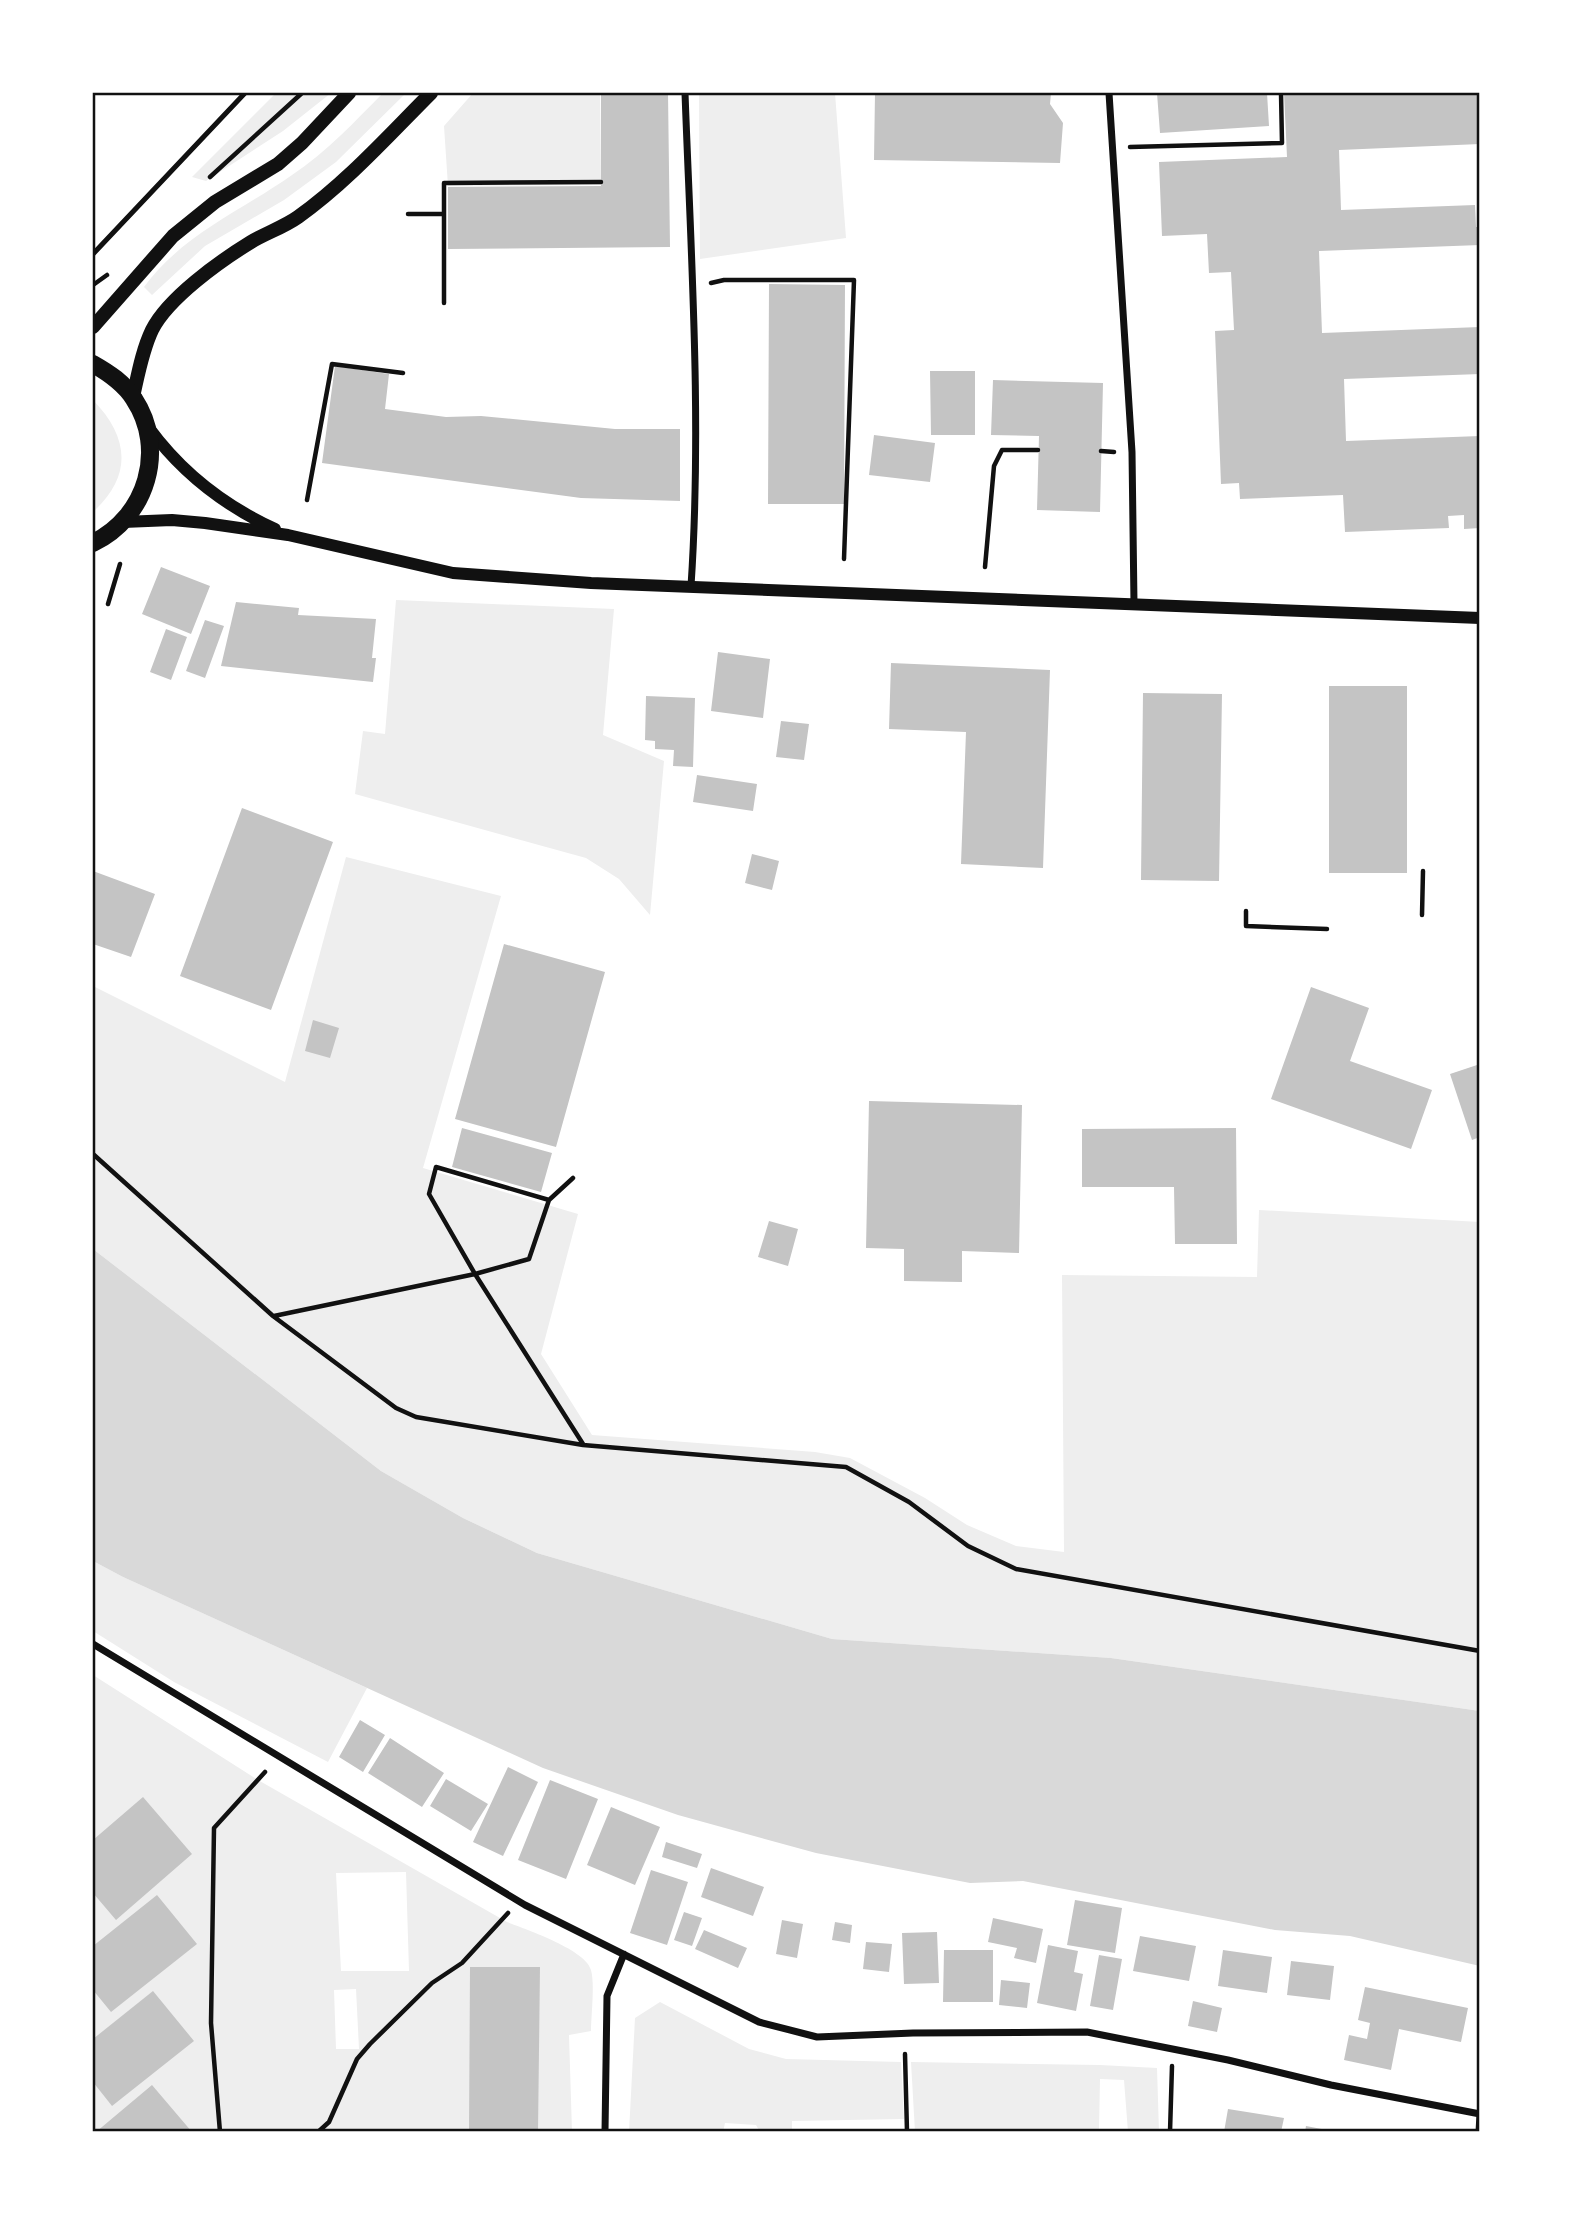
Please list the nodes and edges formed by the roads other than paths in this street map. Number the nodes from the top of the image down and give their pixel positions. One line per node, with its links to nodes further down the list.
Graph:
1 (245, 93): 6 (lane)
2 (349, 93): 7 (main road)
3 (431, 93): 9 (main road)
4 (685, 93): 14 (street)
5 (1109, 93): 15 (street)
6 (93, 254)
7 (93, 327)
8 (93, 364): 9 (main road)
9 (133, 397): 10 (main road)
10 (146, 422): 11 (main road); 12 (street)
11 (123, 522): 12 (street); 13 (main road)
12 (288, 535): 14 (street)
13 (93, 542)
14 (691, 586): 15 (street)
15 (1134, 603): 16 (street)
16 (1480, 618)
17 (93, 1644): 18 (street)
18 (624, 1954): 19 (street); 20 (street)
19 (1480, 2114): 21 (street)
20 (605, 2132)
21 (1479, 2132)

